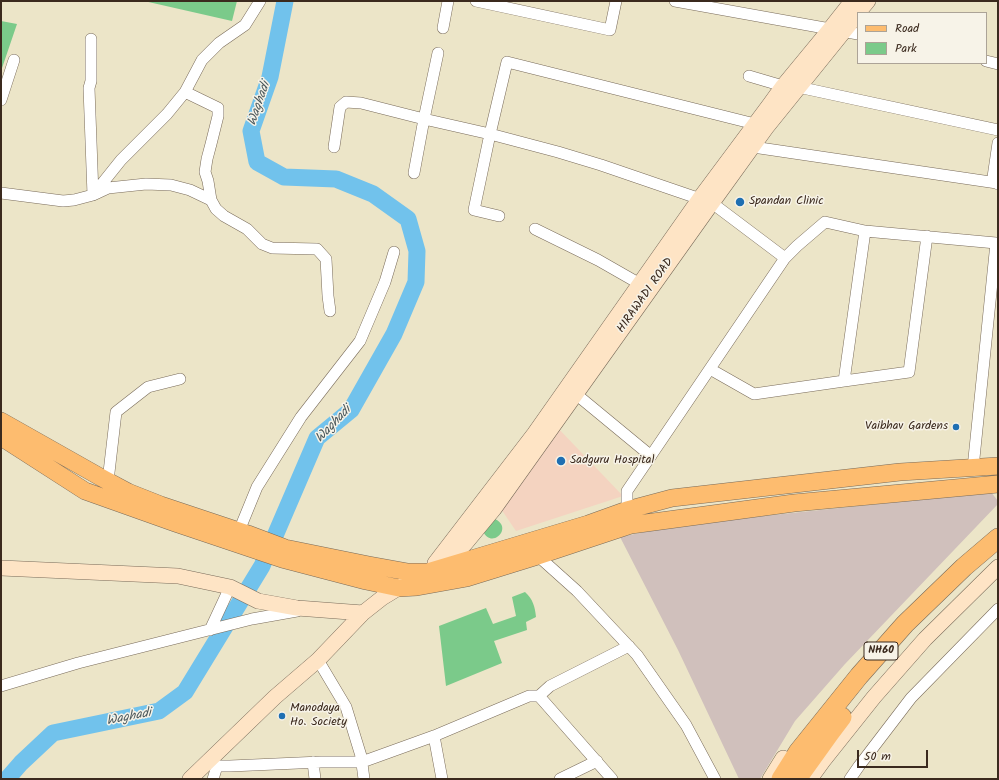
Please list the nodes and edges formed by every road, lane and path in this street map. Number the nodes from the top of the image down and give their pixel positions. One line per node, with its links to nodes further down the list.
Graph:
1 (260, 1): 20 (street)
2 (448, 1): 10 (street)
3 (476, 1): 4 (street)
4 (616, 1)
5 (675, 1): 11 (street)
6 (852, 1): 11 (street)
7 (868, 1): 8 (street, HIRAWADI ROAD)
8 (859, 12)
9 (857, 14): 11 (street, HIRAWADI ROAD)
10 (443, 28)
11 (844, 31): 18 (street); 19 (street, HIRAWADI ROAD)
12 (91, 39): 32 (street)
13 (438, 53): 22 (street)
14 (14, 60): 21 (street)
15 (987, 61): 16 (street)
16 (998, 64)
17 (749, 76): 18 (street)
18 (783, 86): 23 (street)
19 (798, 87): 24 (street); 28 (street, HIRAWADI ROAD)
20 (185, 92): 32 (street); 33 (street)
21 (1, 100)
22 (424, 119): 25 (street); 27 (street); 29 (street)
23 (755, 124): 25 (street); 34 (street)
24 (998, 130)
25 (490, 134): 34 (street); 35 (street)
26 (998, 143): 30 (street)
27 (334, 147)
28 (753, 147): 30 (street); 34 (street, HIRAWADI ROAD)
29 (414, 173)
30 (997, 184)
31 (1, 193): 32 (street)
32 (93, 195): 33 (street)
33 (211, 200): 42 (street)
34 (706, 200): 40 (street); 41 (street); 46 (street, HIRAWADI ROAD)
35 (499, 216)
36 (535, 229): 41 (street)
37 (865, 231): 38 (street); 40 (street); 45 (street)
38 (927, 236): 45 (street); 51 (street)
39 (394, 252): 56 (street)
40 (785, 258): 43 (street)
41 (640, 284): 46 (street)
42 (330, 311)
43 (710, 370): 45 (street); 49 (street)
44 (180, 379): 52 (street)
45 (844, 381)
46 (572, 390): 49 (street); 63 (street, HIRAWADI ROAD)
47 (1, 421): 52 (main road)
48 (1, 437): 56 (main road)
49 (651, 456): 54 (street)
50 (998, 466): 51 (main road)
51 (973, 468): 54 (main road)
52 (108, 481): 56 (main road)
53 (998, 484): 60 (main road)
54 (627, 510): 63 (main road)
55 (998, 528): 87 (street)
56 (244, 537): 59 (main road)
57 (998, 538): 88 (highway, NH60)
58 (998, 552): 89 (highway, NH60)
59 (283, 553): 63 (main road); 65 (main road)
60 (538, 556): 65 (main road); 70 (street)
61 (998, 567): 90 (street)
62 (1, 568): 64 (street)
63 (428, 572): 65 (street, HIRAWADI ROAD)
64 (230, 587): 66 (street); 69 (street)
65 (399, 588): 68 (street, HIRAWADI ROAD)
66 (306, 609): 68 (street); 69 (street)
67 (998, 610): 91 (street)
68 (363, 613): 71 (street, HIRAWADI ROAD)
69 (213, 629): 72 (street)
70 (629, 646): 73 (street); 86 (street)
71 (318, 660): 77 (street); 78 (street, HIRAWADI ROAD)
72 (1, 686)
73 (539, 696): 74 (street); 75 (street)
74 (434, 736): 77 (street); 83 (street)
75 (597, 761): 84 (street); 85 (street)
76 (313, 762): 77 (street); 78 (street); 81 (street)
77 (362, 762): 82 (street)
78 (213, 764): 79 (street, HIRAWADI ROAD); 80 (street)
79 (190, 779)
80 (213, 779)
81 (315, 779)
82 (364, 779)
83 (442, 779)
84 (560, 779)
85 (612, 779)
86 (715, 779)
87 (770, 779)
88 (780, 779)
89 (797, 779)
90 (810, 779)
91 (850, 779)

